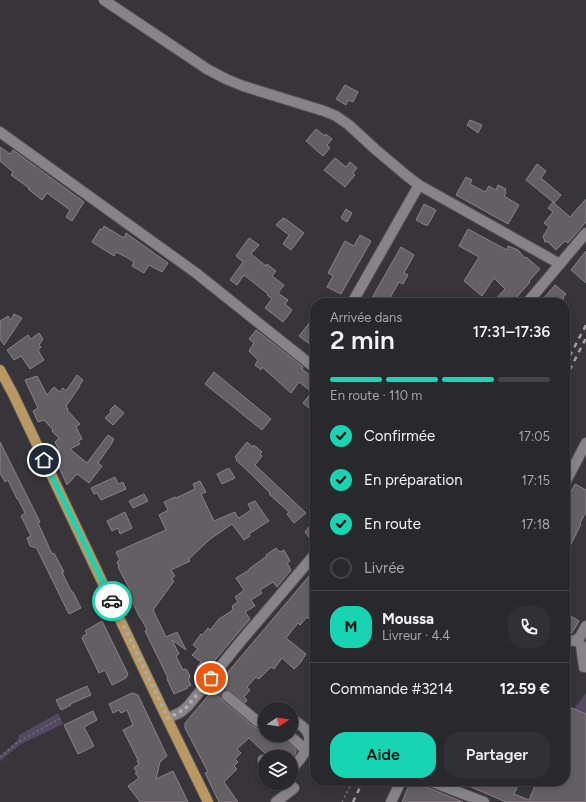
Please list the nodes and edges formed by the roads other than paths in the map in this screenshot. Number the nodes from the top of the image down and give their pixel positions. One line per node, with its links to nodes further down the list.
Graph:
1 (104, 0): 3 (street)
2 (0, 132): 8 (street)
3 (419, 185): 5 (street); 6 (street)
4 (586, 233): 5 (street)
5 (560, 264): 7 (street)
6 (355, 298)
7 (531, 298)
8 (310, 364)
9 (0, 370): 18 (main road)
10 (586, 443): 11 (street)
11 (570, 473)
12 (310, 560): 18 (street)
13 (586, 626): 14 (street)
14 (570, 640)
15 (581, 646): 16 (street)
16 (586, 668)
17 (227, 696): 19 (street)
18 (168, 718): 27 (main road)
19 (258, 722)
20 (298, 723): 22 (street)
21 (297, 742): 22 (street)
22 (307, 751): 23 (street)
23 (298, 762)
24 (398, 786): 29 (street)
25 (443, 786): 30 (street)
26 (291, 790): 28 (street)
27 (208, 802)
28 (276, 802)
29 (391, 802)
30 (484, 802)

